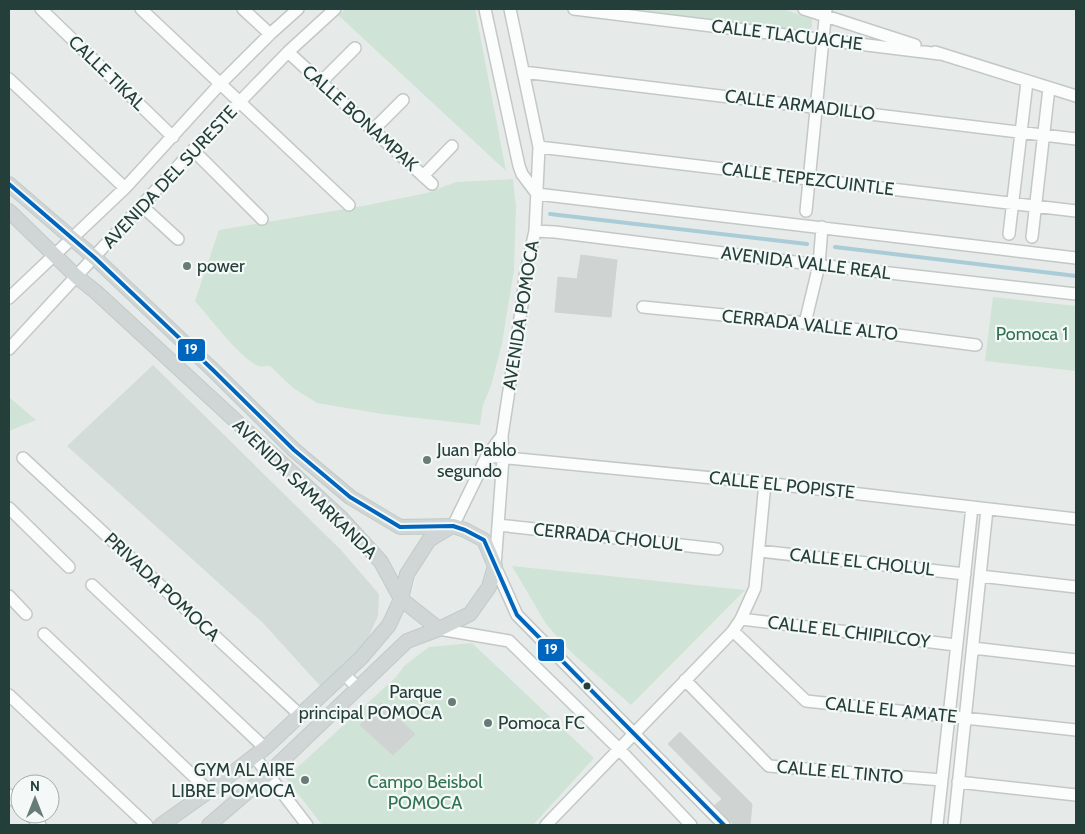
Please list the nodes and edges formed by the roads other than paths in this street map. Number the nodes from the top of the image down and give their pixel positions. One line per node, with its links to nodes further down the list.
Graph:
1 (41, 9): 29 (street, CALLE TIKAL)
2 (141, 9): 20 (street)
3 (243, 9): 11 (street)
4 (298, 9): 11 (street, AVENIDA DEL SURESTE)
5 (335, 9): 14 (street, AVENIDA DEL SURESTE)
6 (485, 9): 37 (street)
7 (510, 9): 16 (street, AVENIDA POMOCA)
8 (574, 9): 12 (street, CALLE TLACUACHE)
9 (804, 9): 10 (street, CALLE TLACUACHE)
10 (826, 12): 12 (street); 15 (street, CALLE TLACUACHE)
11 (270, 34): 20 (street, AVENIDA DEL SURESTE)
12 (823, 39): 15 (street, CALLE TLACUACHE); 25 (street)
13 (355, 48): 18 (street)
14 (288, 52): 18 (street, CALLE BONAMPAK); 24 (street, AVENIDA DEL SURESTE)
15 (940, 54): 19 (street, CALLE TLACUACHE)
16 (523, 72): 25 (street, CALLE ARMADILLO); 32 (street, AVENIDA POMOCA)
17 (9, 79): 36 (street)
18 (321, 82): 26 (street, CALLE BONAMPAK)
19 (1027, 82): 21 (street, CALLE TLACUACHE); 27 (street)
20 (220, 84): 24 (street); 29 (street, AVENIDA DEL SURESTE)
21 (1049, 88): 22 (street, CALLE TLACUACHE); 28 (street)
22 (1076, 96)
23 (403, 100): 26 (street)
24 (240, 101): 33 (street, AVENIDA DEL SURESTE); 39 (street)
25 (816, 107): 27 (street, CALLE ARMADILLO); 34 (street)
26 (374, 130): 31 (street, CALLE BONAMPAK)
27 (1021, 132): 28 (street, CALLE ARMADILLO); 38 (street)
28 (1044, 135): 30 (street, CALLE ARMADILLO); 41 (street)
29 (173, 137): 36 (street, AVENIDA DEL SURESTE)
30 (1076, 139)
31 (452, 146)
32 (539, 147): 34 (street, CALLE TEPEZCUINTLE); 37 (street, AVENIDA POMOCA)
33 (193, 150): 40 (street, AVENIDA DEL SURESTE); 45 (street)
34 (809, 180): 38 (street, CALLE TEPEZCUINTLE); 43 (street)
35 (9, 184): 50 (main road, AVENIDA SAMARKANDA)
36 (125, 188): 50 (street, AVENIDA DEL SURESTE)
37 (537, 194): 46 (street); 47 (street, AVENIDA POMOCA)
38 (1013, 204): 41 (street, CALLE TEPEZCUINTLE); 48 (street)
39 (349, 205)
40 (142, 206): 51 (street); 53 (street, AVENIDA DEL SURESTE)
41 (1036, 206): 44 (street, CALLE TEPEZCUINTLE); 49 (street)
42 (9, 211): 52 (main road, AVENIDA SAMARKANDA)
43 (806, 211)
44 (1076, 211)
45 (262, 219)
46 (822, 226): 54 (street); 55 (street)
47 (535, 231): 55 (street, AVENIDA VALLE REAL); 65 (street, AVENIDA POMOCA)
48 (1009, 234)
49 (1032, 237)
50 (70, 238): 52 (street, AVENIDA DEL SURESTE); 53 (main road, AVENIDA SAMARKANDA)
51 (178, 239)
52 (55, 254): 56 (main road, AVENIDA SAMARKANDA); 58 (street, AVENIDA DEL SURESTE)
53 (95, 258): 56 (street, AVENIDA DEL SURESTE); 63 (main road, AVENIDA SAMARKANDA)
54 (1076, 258)
55 (819, 265): 57 (street, AVENIDA VALLE REAL); 60 (street)
56 (77, 277): 62 (street, AVENIDA DEL SURESTE); 64 (main road, AVENIDA SAMARKANDA)
57 (1076, 294)
58 (9, 298)
59 (643, 307): 60 (street, CERRADA VALLE ALTO)
60 (805, 323): 61 (street, CERRADA VALLE ALTO)
61 (976, 345)
62 (9, 349)
63 (214, 371): 64 (main road); 75 (main road, AVENIDA SAMARKANDA)
64 (199, 387): 85 (main road, AVENIDA SAMARKANDA)
65 (502, 436): 66 (street, AVENIDA POMOCA); 68 (street, AVENIDA POMOCA)
66 (487, 456): 68 (street, CALLE EL POPISTE); 75 (street, AVENIDA POMOCA)
67 (24, 458): 98 (street, PRIVADA POMOCA)
68 (503, 458): 69 (street, CALLE EL POPISTE); 74 (street, AVENIDA POMOCA)
69 (766, 483): 70 (street, CALLE EL POPISTE); 77 (street)
70 (972, 507): 72 (street, CALLE EL POPISTE); 80 (street)
71 (9, 508): 79 (street)
72 (987, 509): 73 (street, CALLE EL POPISTE); 81 (street)
73 (1076, 519)
74 (498, 525): 76 (street, CERRADA CHOLUL); 78 (street, AVENIDA POMOCA)
75 (453, 526): 78 (main road, AVENIDA SAMARKANDA); 85 (main road)
76 (717, 549)
77 (759, 551): 80 (street, CALLE EL CHOLUL); 87 (street)
78 (494, 566): 88 (main road, AVENIDA POMOCA); 102 (street, AVENIDA SAMARKANDA)
79 (68, 568)
80 (965, 574): 91 (street)
81 (980, 576): 83 (street); 92 (street)
82 (92, 586): 104 (street)
83 (1076, 588)
84 (9, 596): 86 (street)
85 (401, 599): 88 (main road, AVENIDA SAMARKANDA); 94 (main road)
86 (26, 614)
87 (741, 619): 89 (street); 91 (street, CALLE EL CHIPILCOY)
88 (439, 629): 96 (main road, AVENIDA POMOCA); 103 (street, AVENIDA SAMARKANDA)
89 (733, 631): 95 (street); 99 (street, CALLE EL AMATE)
90 (44, 634): 108 (street)
91 (956, 645): 99 (street)
92 (973, 648): 93 (street); 100 (street)
93 (1076, 660)
94 (344, 674): 96 (street); 98 (main road)
95 (685, 680): 102 (street); 106 (street, CALLE EL TINTO)
96 (358, 688): 105 (main road, AVENIDA POMOCA)
97 (9, 695): 110 (street)
98 (300, 715): 104 (main road)
99 (949, 716): 100 (street, CALLE EL AMATE); 106 (street)
100 (965, 718): 101 (street, CALLE EL AMATE); 107 (street)
101 (1076, 730)
102 (633, 734): 103 (street); 116 (street, AVENIDA SAMARKANDA)
103 (619, 749): 114 (street); 115 (street, AVENIDA SAMARKANDA)
104 (260, 752): 105 (street); 108 (main road)
105 (268, 774): 112 (main road, AVENIDA POMOCA); 113 (street)
106 (942, 780): 117 (street)
107 (958, 782): 109 (street); 118 (street)
108 (209, 791): 111 (main road)
109 (1076, 795)
110 (148, 825)
111 (160, 825)
112 (212, 825)
113 (307, 825)
114 (546, 825)
115 (691, 825)
116 (724, 825)
117 (937, 825)
118 (954, 825)

